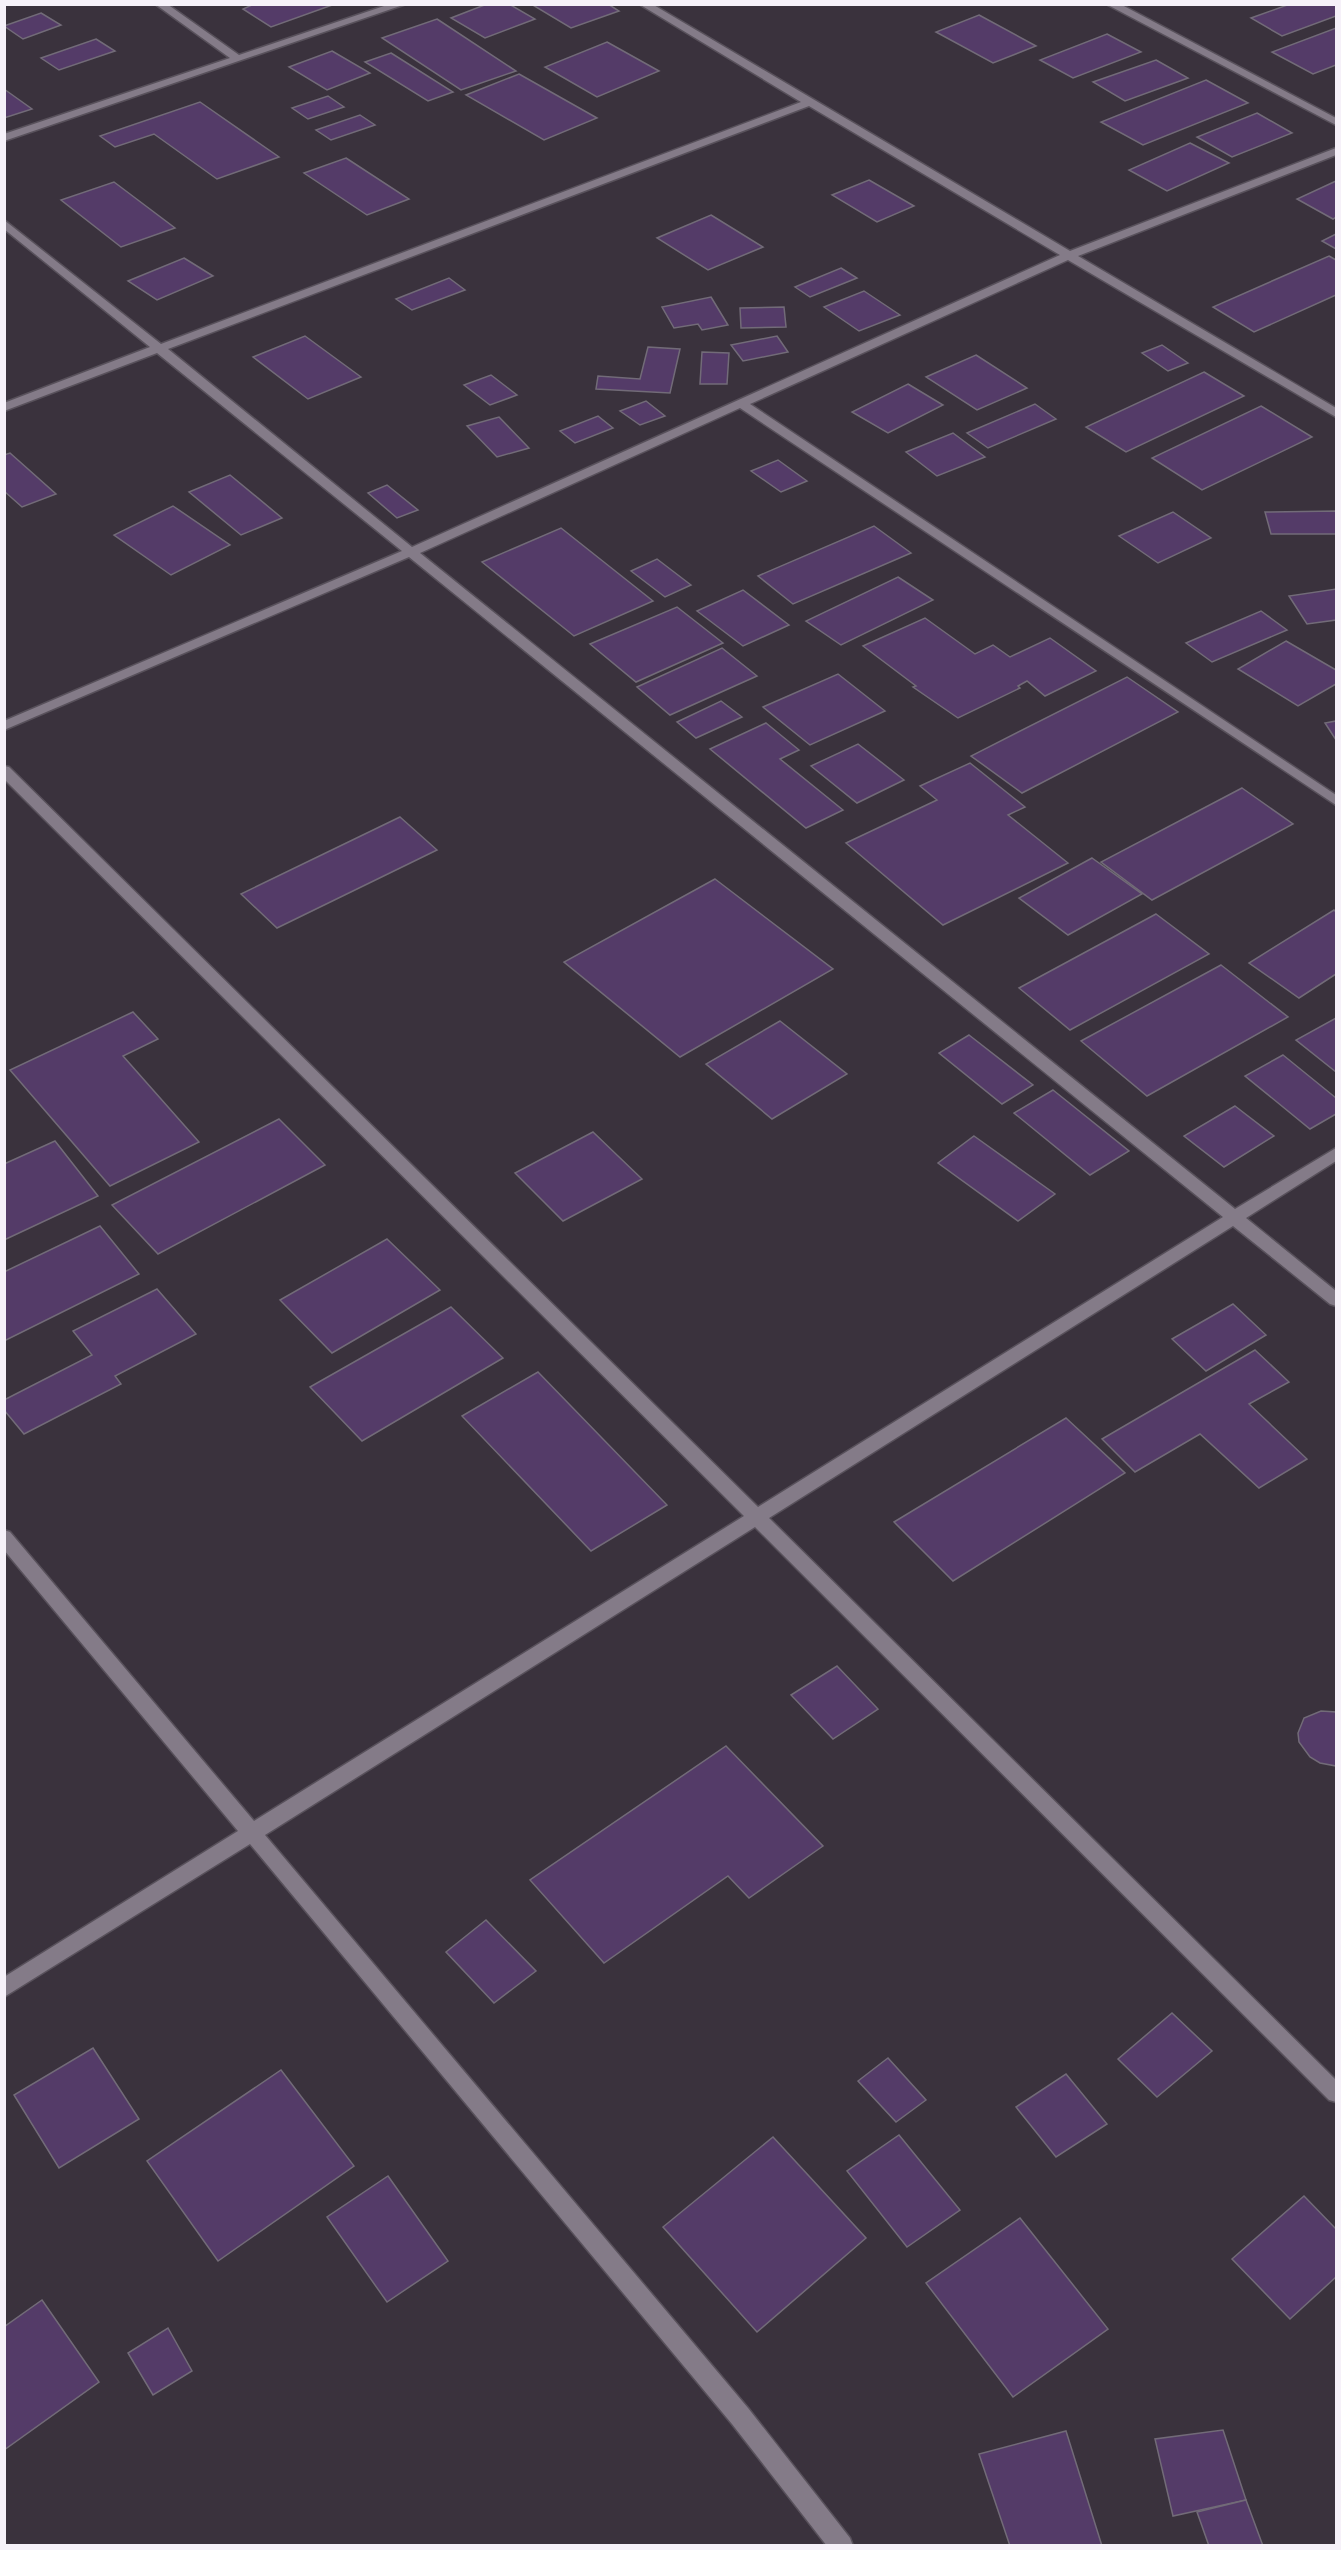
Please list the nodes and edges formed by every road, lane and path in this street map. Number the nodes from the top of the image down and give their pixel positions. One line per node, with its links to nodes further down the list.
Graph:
1 (160, 4): 5 (street)
2 (401, 4): 5 (street)
3 (644, 4): 6 (street)
4 (1111, 4): 7 (street)
5 (238, 59): 8 (street)
6 (810, 102): 11 (street); 12 (street)
7 (1336, 122)
8 (4, 138)
9 (1336, 151): 11 (street)
10 (4, 223): 12 (street)
11 (1069, 255): 13 (street); 15 (street)
12 (159, 348): 14 (street); 16 (street)
13 (742, 404): 16 (street); 19 (street)
14 (4, 407)
15 (1336, 412)
16 (411, 552): 17 (street); 21 (street)
17 (4, 726)
18 (4, 770): 23 (street)
19 (1336, 801)
20 (1336, 1154): 21 (street)
21 (1235, 1218): 22 (street); 23 (street)
22 (1336, 1300)
23 (757, 1517): 25 (street); 27 (street)
24 (4, 1537): 25 (street)
25 (254, 1832): 26 (street); 28 (street)
26 (4, 1988)
27 (1336, 2093)
28 (842, 2546)

